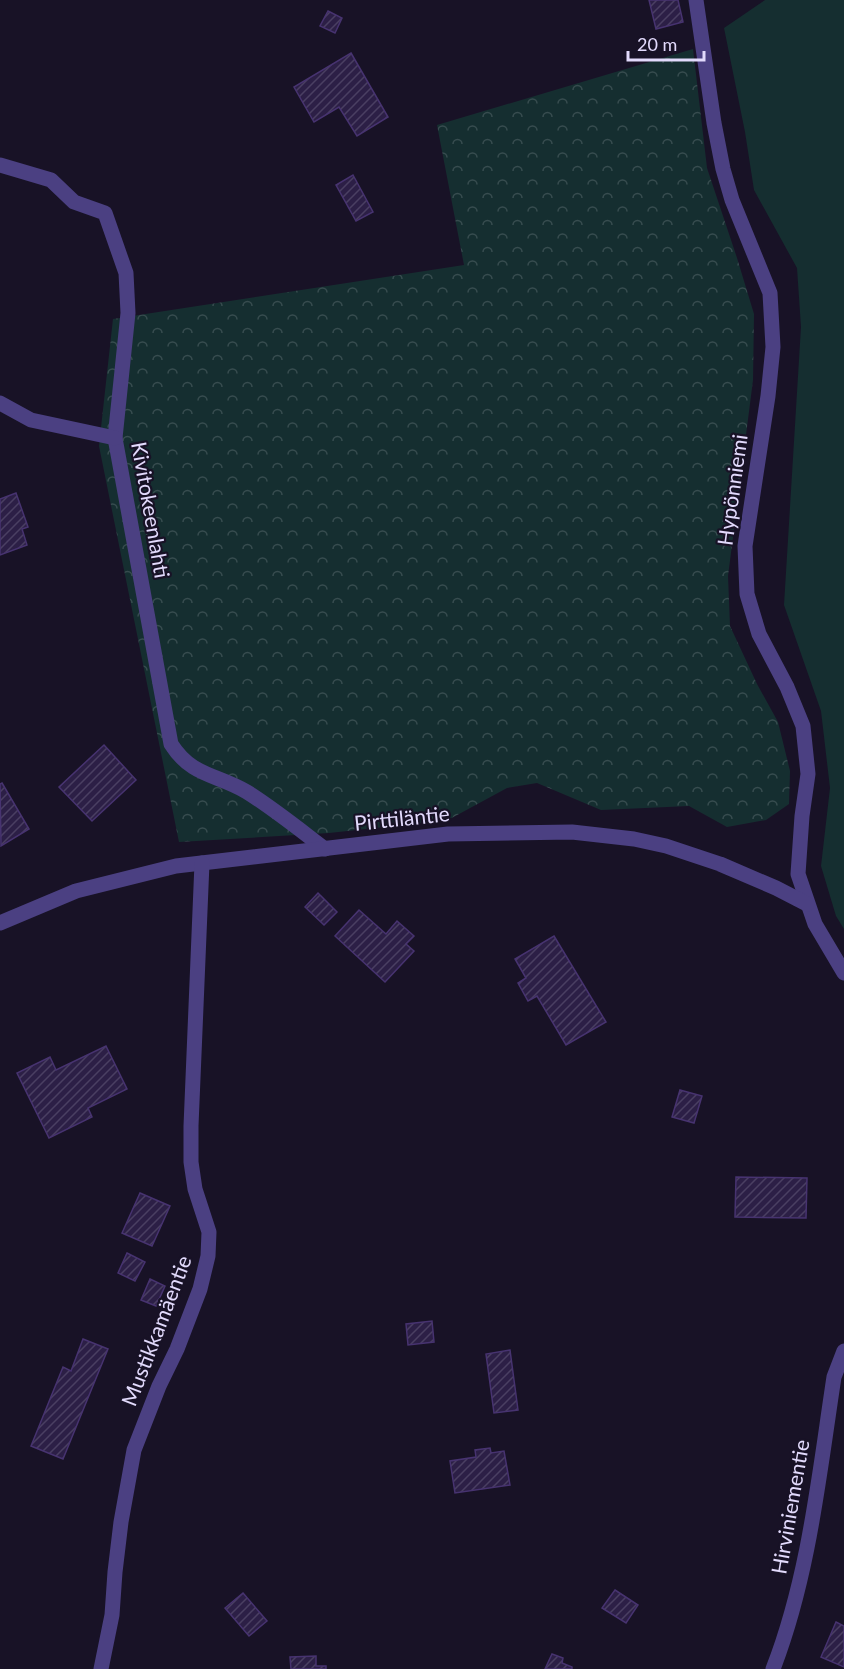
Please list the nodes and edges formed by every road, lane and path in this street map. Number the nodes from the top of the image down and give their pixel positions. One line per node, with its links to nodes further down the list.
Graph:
1 (696, 0): 7 (street, Hypönniemi)
2 (0, 165): 4 (street, Kivitokeenlahti)
3 (0, 403): 4 (street)
4 (115, 438): 5 (street, Kivitokeenlahti)
5 (325, 849): 6 (street, Pirttiläntie); 7 (street, Pirttiläntie)
6 (202, 863): 8 (street, Pirttiläntie); 11 (street, Mustikkamäentie)
7 (807, 904): 9 (street, Hypönniemi)
8 (0, 923)
9 (844, 973)
10 (844, 1351): 12 (street, Hirviniementie)
11 (101, 1669)
12 (773, 1669)

